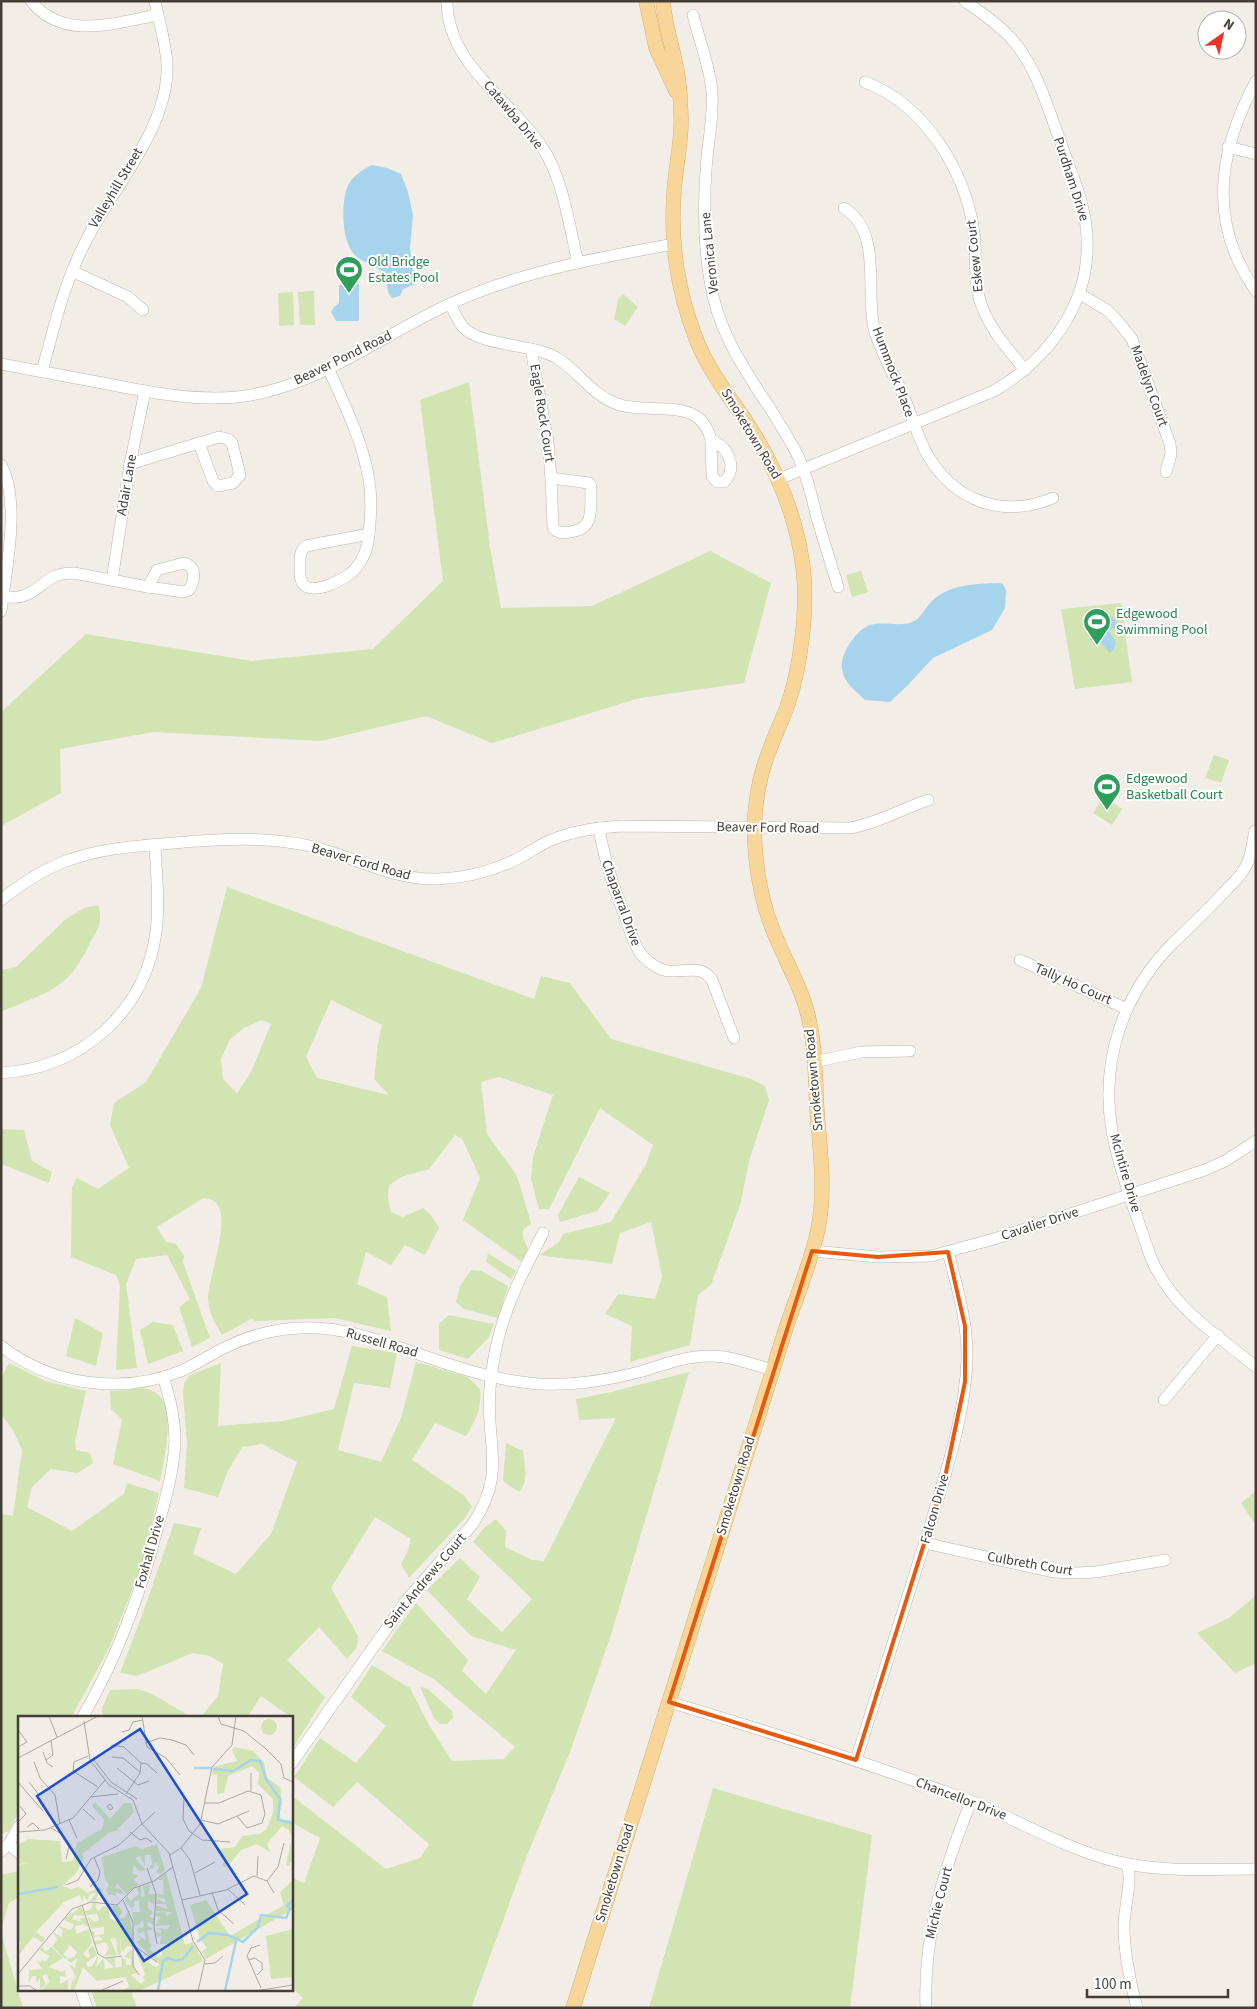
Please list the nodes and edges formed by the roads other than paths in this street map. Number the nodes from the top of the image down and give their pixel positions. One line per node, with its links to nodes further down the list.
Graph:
1 (30, 1): 7 (street)
2 (155, 1): 7 (street, Valleyhill Street)
3 (447, 1): 16 (street, Catawba Drive)
4 (646, 1): 11 (main road, Smoketown Road)
5 (663, 1): 11 (main road, Smoketown Road)
6 (965, 1): 19 (street, Purdham Drive)
7 (157, 15): 17 (street, Valleyhill Street)
8 (693, 15): 33 (street, Veronica Lane)
9 (1256, 81): 12 (street)
10 (864, 82): 25 (street, Eskew Court)
11 (680, 101): 15 (main road, Smoketown Road)
12 (1228, 147): 13 (street); 18 (street)
13 (1256, 154)
14 (844, 208): 28 (street, Hummock Place)
15 (674, 244): 16 (street, Beaver Pond Road); 36 (main road, Smoketown Road)
16 (578, 263): 20 (street, Beaver Pond Road)
17 (72, 272): 21 (street); 26 (street, Valleyhill Street)
18 (1256, 291)
19 (1080, 294): 25 (street, Purdham Drive); 34 (street, Madelyn Court)
20 (450, 304): 22 (street); 24 (street, Beaver Pond Road)
21 (144, 310)
22 (531, 349): 29 (street); 35 (street, Eagle Rock Court)
23 (1, 364): 26 (street, Beaver Pond Road)
24 (328, 368): 27 (street, Beaver Pond Road); 38 (street)
25 (1026, 370): 28 (street, Purdham Drive)
26 (42, 372): 27 (street, Beaver Pond Road)
27 (145, 391): 31 (street, Adair Lane)
28 (914, 424): 33 (street, Purdham Drive); 37 (street, Hummock Place)
29 (711, 440)
30 (199, 443): 30 (street); 31 (street)
31 (130, 464): 39 (street, Adair Lane)
32 (1, 465): 42 (street)
33 (804, 469): 36 (street, Purdham Drive); 41 (street, Veronica Lane)
34 (1166, 472)
35 (551, 478): 35 (street, Eagle Rock Court)
36 (779, 479): 45 (main road, Smoketown Road)
37 (1053, 498)
38 (369, 534): 38 (street)
39 (112, 580): 40 (street); 42 (street)
40 (148, 587)
41 (838, 587)
42 (3, 597): 43 (street)
43 (1, 610)
44 (928, 800): 45 (street, Beaver Ford Road)
45 (754, 827): 46 (street, Beaver Ford Road); 54 (main road, Smoketown Road)
46 (599, 828): 48 (street, Beaver Ford Road); 52 (street, Chaparral Drive)
47 (1255, 832): 51 (street, McIntire Drive)
48 (155, 844): 49 (street, Beaver Ford Road); 55 (street)
49 (1, 900)
50 (1020, 960): 51 (street, Tally Ho Court)
51 (1127, 1009): 57 (street, McIntire Drive)
52 (734, 1038)
53 (910, 1051): 54 (street)
54 (814, 1062): 59 (main road, Smoketown Road)
55 (1, 1073)
56 (1256, 1141): 57 (street, Cavalier Drive)
57 (1131, 1195): 60 (street, Cavalier Drive); 61 (street, McIntire Drive)
58 (543, 1233): 65 (street, Saint Andrews Court)
59 (812, 1251): 60 (street, Cavalier Drive); 64 (main road, Smoketown Road)
60 (948, 1252): 68 (street, Falcon Drive)
61 (1218, 1335): 63 (street, McIntire Drive); 67 (street)
62 (1, 1346): 66 (street, Russell Road)
63 (1256, 1367)
64 (772, 1370): 65 (street, Russell Road); 70 (main road, Smoketown Road)
65 (492, 1376): 66 (street, Russell Road); 73 (street, Saint Andrews Court)
66 (163, 1377): 71 (street, Foxhall Drive)
67 (1164, 1400)
68 (924, 1543): 69 (street, Culbreth Court); 72 (street, Falcon Drive)
69 (1165, 1560)
70 (669, 1702): 72 (street, Chancellor Drive); 82 (main road, Smoketown Road)
71 (83, 1716)
72 (856, 1760): 74 (street, Chancellor Drive)
73 (292, 1763)
74 (971, 1802): 78 (street, Chancellor Drive); 83 (street, Michie Court)
75 (18, 1828): 76 (street)
76 (5, 1848): 77 (street)
77 (18, 1853)
78 (1127, 1864): 79 (street, Chancellor Drive); 84 (street)
79 (1256, 1869)
80 (82, 1992): 81 (street)
81 (87, 2008)
82 (574, 2008)
83 (926, 2008)
84 (1137, 2008)

